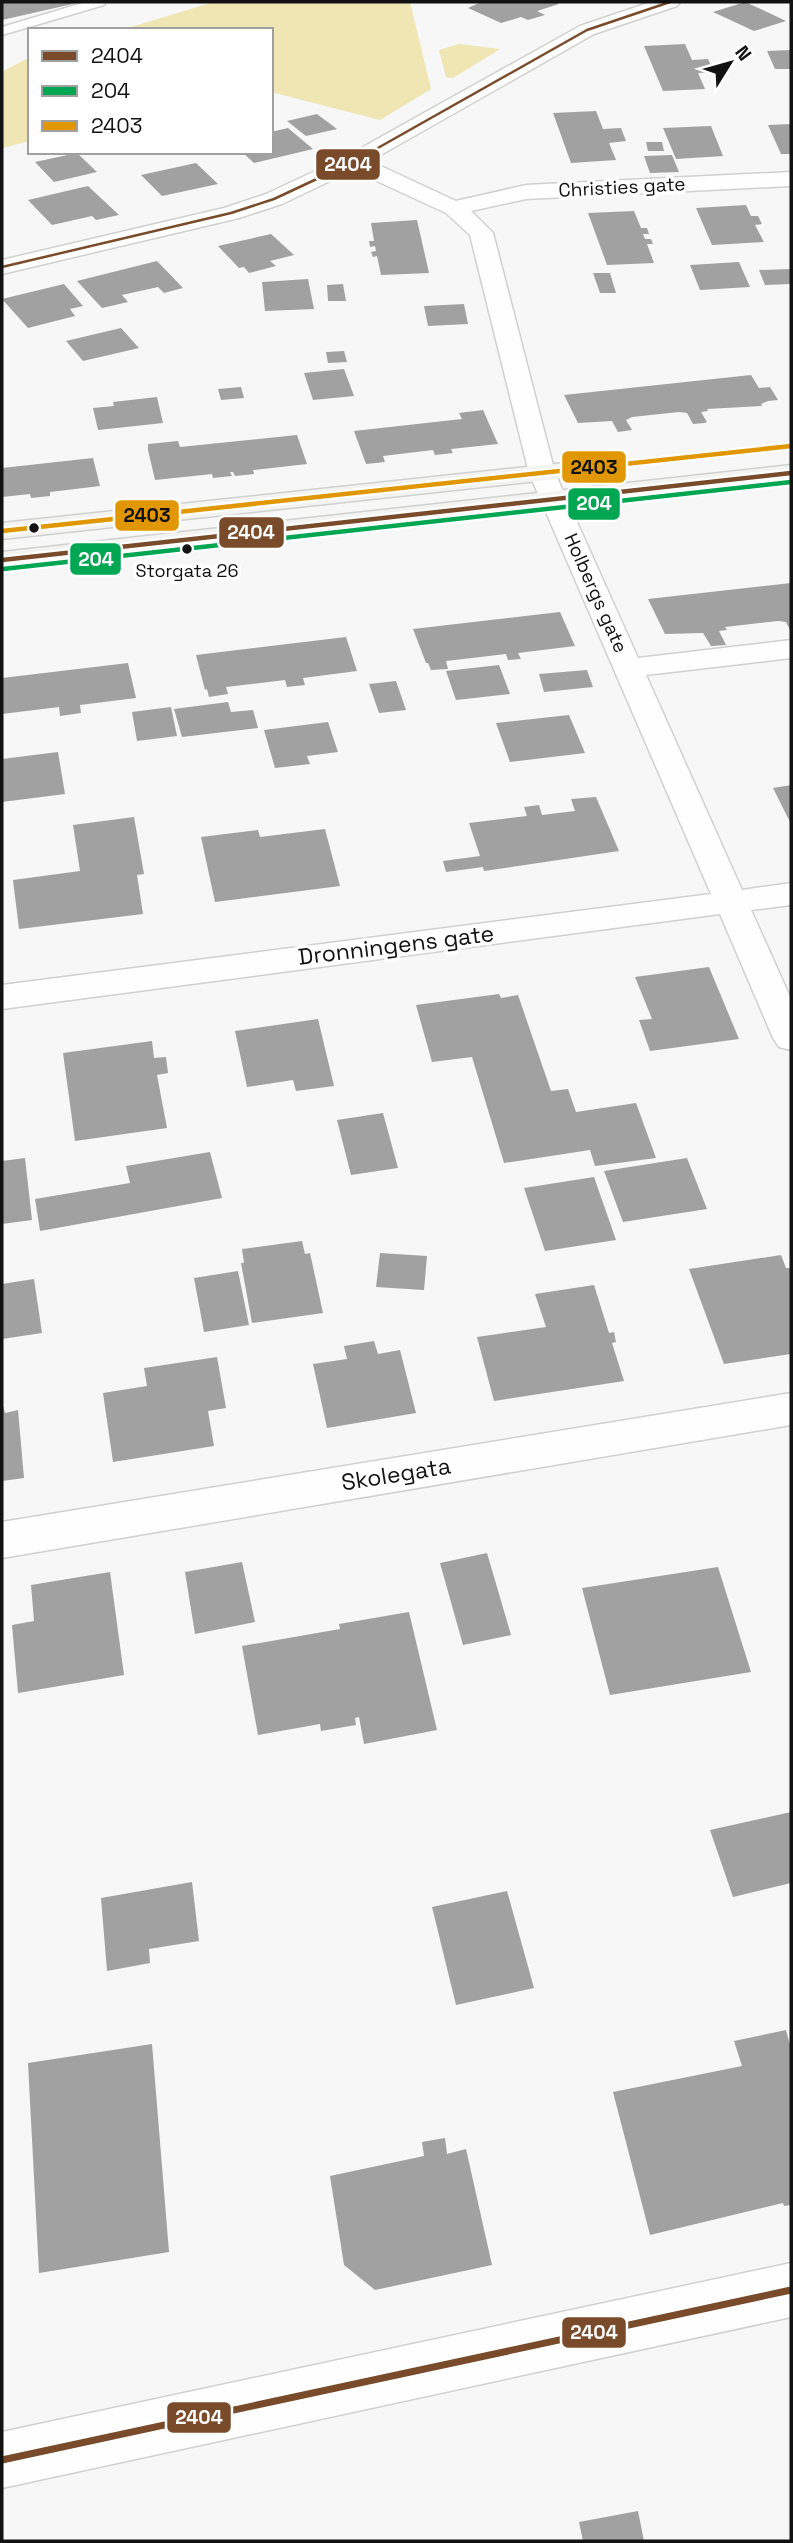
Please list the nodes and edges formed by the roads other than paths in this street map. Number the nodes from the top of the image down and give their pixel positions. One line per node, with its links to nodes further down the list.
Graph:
1 (99, 2): 3 (lane)
2 (670, 2): 4 (street)
3 (3, 31)
4 (353, 162): 6 (street, Holbergs gate); 7 (street)
5 (791, 179): 6 (street, Christies gate)
6 (454, 208): 9 (street, Holbergs gate)
7 (2, 267)
8 (791, 446): 9 (street)
9 (542, 473): 11 (street, Holbergs gate); 12 (street)
10 (791, 473): 11 (street)
11 (554, 499): 13 (street); 15 (street, Holbergs gate)
12 (2, 531)
13 (2, 560)
14 (791, 649): 15 (street)
15 (629, 667): 17 (street, Holbergs gate)
16 (791, 894): 17 (street, Dronningens gate)
17 (731, 901): 18 (street, Dronningens gate); 19 (street, Holbergs gate)
18 (2, 997)
19 (791, 1038)
20 (791, 1409): 21 (street, Skolegata)
21 (2, 1540)
22 (791, 2290): 23 (street)
23 (2, 2459)

